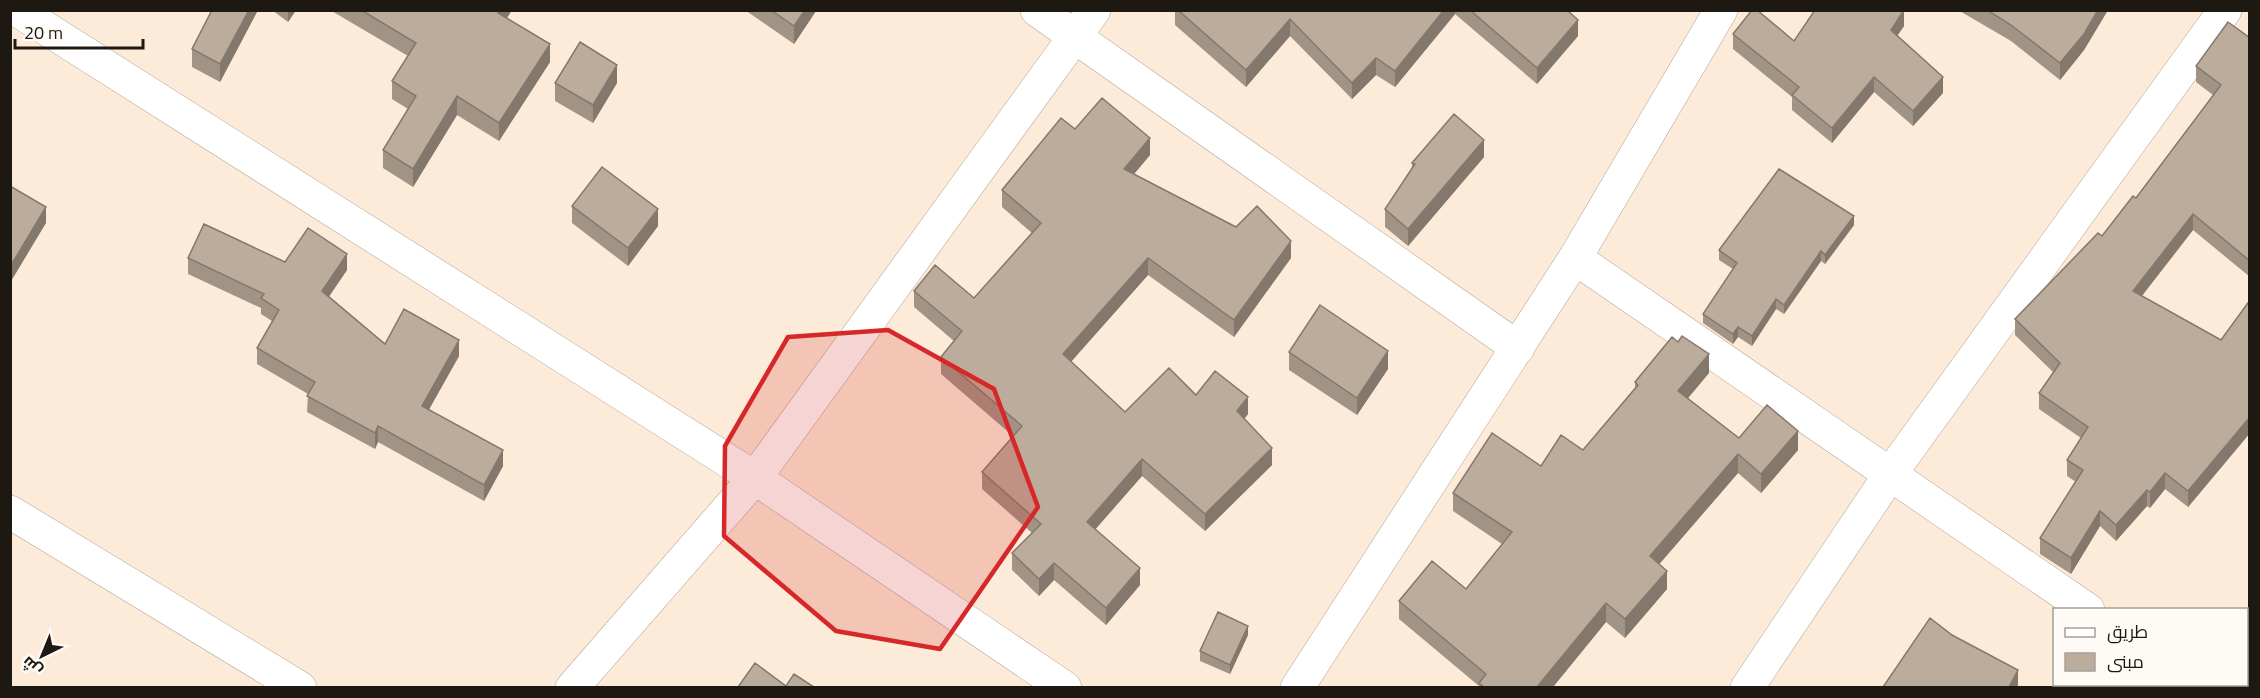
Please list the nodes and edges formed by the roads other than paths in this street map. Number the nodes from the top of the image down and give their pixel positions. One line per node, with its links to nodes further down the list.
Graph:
1 (17, 10): 10 (street)
2 (1037, 10): 6 (street)
3 (1094, 10): 6 (street)
4 (1721, 10): 7 (street)
5 (2225, 10): 9 (street)
6 (1074, 37): 8 (street); 10 (street)
7 (1575, 258): 8 (street); 9 (street)
8 (1518, 348): 16 (street)
9 (1891, 473): 12 (street); 17 (street)
10 (755, 478): 14 (street); 15 (street)
11 (10, 512): 13 (street)
12 (2087, 608)
13 (300, 687)
14 (572, 687)
15 (1065, 687)
16 (1297, 687)
17 (1747, 687)

